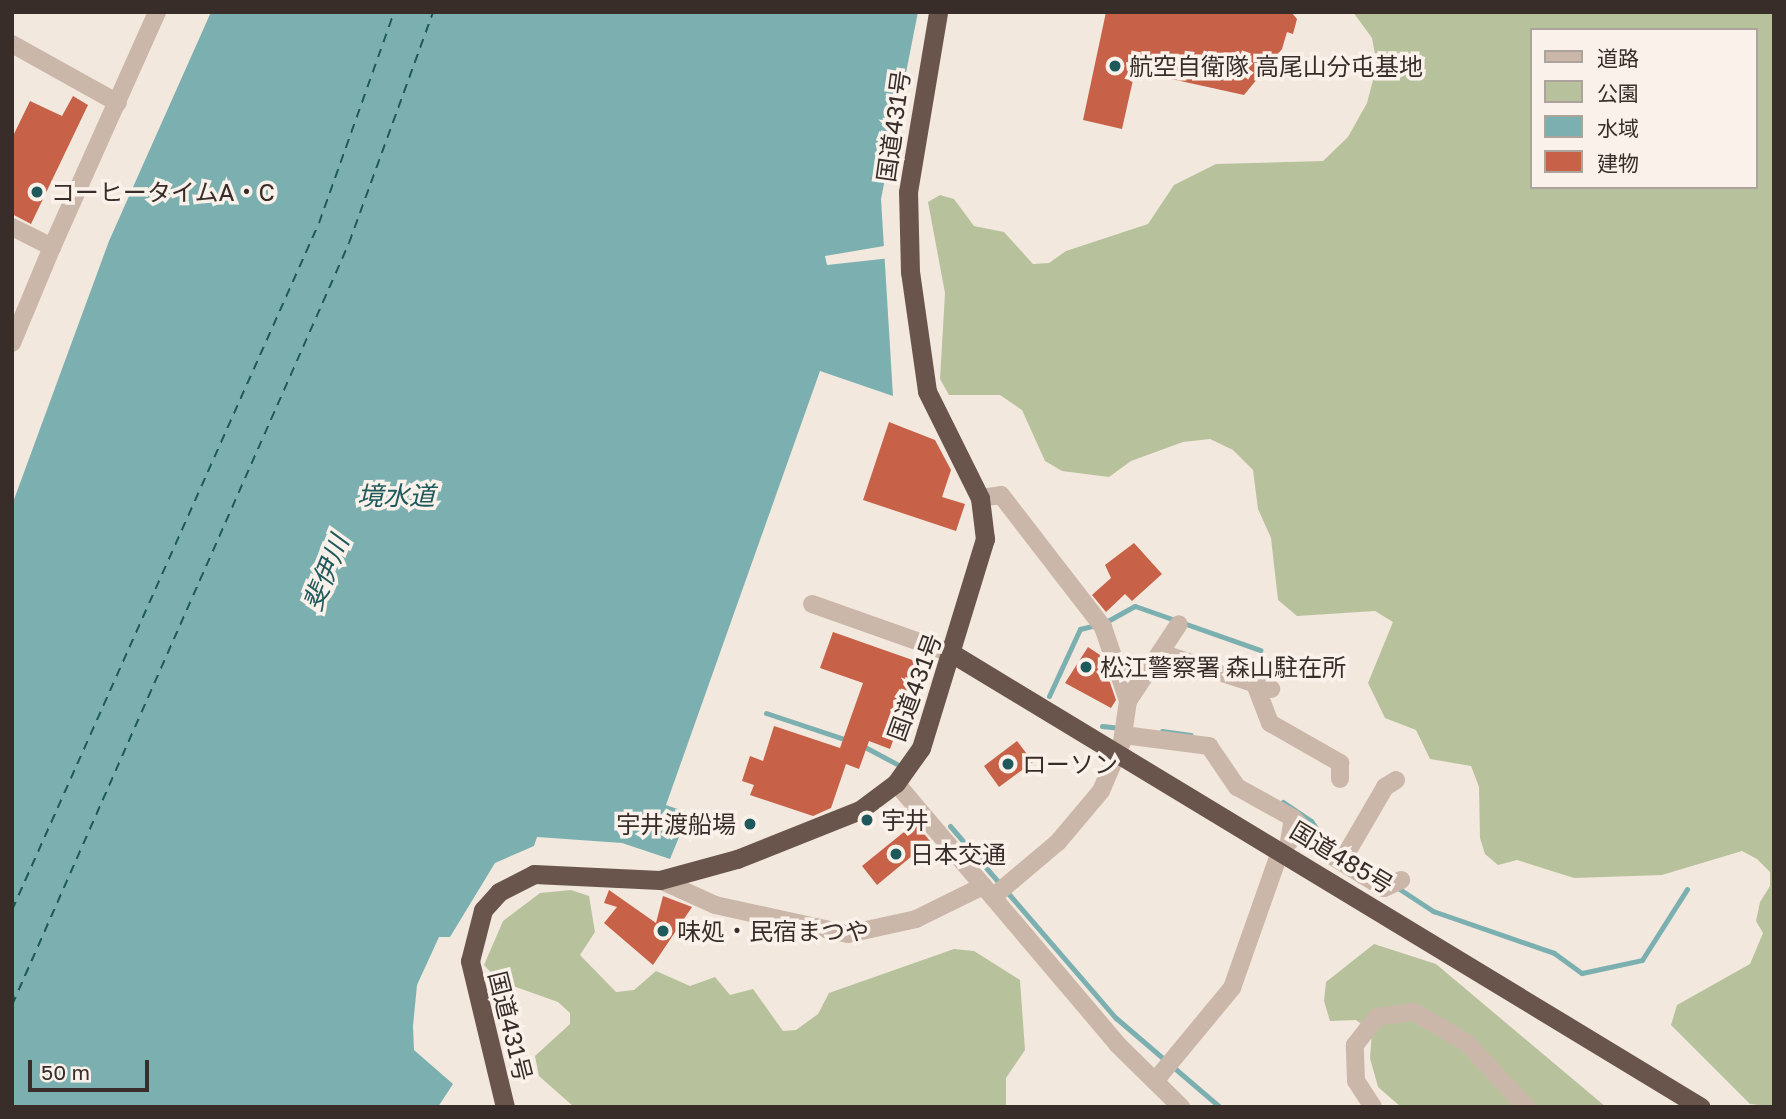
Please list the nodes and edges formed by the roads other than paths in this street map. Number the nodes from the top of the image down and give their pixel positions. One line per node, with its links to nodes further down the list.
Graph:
1 (157, 12): 4 (street)
2 (938, 12): 8 (highway, 国道431号)
3 (12, 44): 4 (street)
4 (118, 103): 6 (street)
5 (12, 227): 6 (street)
6 (52, 247): 7 (street)
7 (12, 343)
8 (980, 498): 12 (highway, 国道431号); 13 (street)
9 (812, 604): 12 (street)
10 (1179, 624): 11 (street)
11 (1161, 653): 13 (street); 15 (street)
12 (953, 654): 14 (highway, 国道485号); 17 (highway, 国道431号)
13 (1129, 701): 14 (street)
14 (1123, 737): 18 (street); 24 (street); 30 (highway, 国道485号)
15 (1340, 779)
16 (1396, 780): 21 (street)
17 (896, 783): 22 (highway, 国道431号); 24 (street)
18 (1293, 818): 19 (street); 21 (street)
19 (1289, 842)
20 (1278, 860): 25 (street)
21 (1342, 861): 23 (street)
22 (660, 880): 24 (street); 26 (highway, 国道431号)
23 (1401, 880)
24 (996, 890): 25 (street)
25 (1163, 1070): 27 (street)
26 (505, 1107)
27 (1181, 1107)
28 (1373, 1107): 29 (street)
29 (1525, 1107)
30 (1701, 1107)

